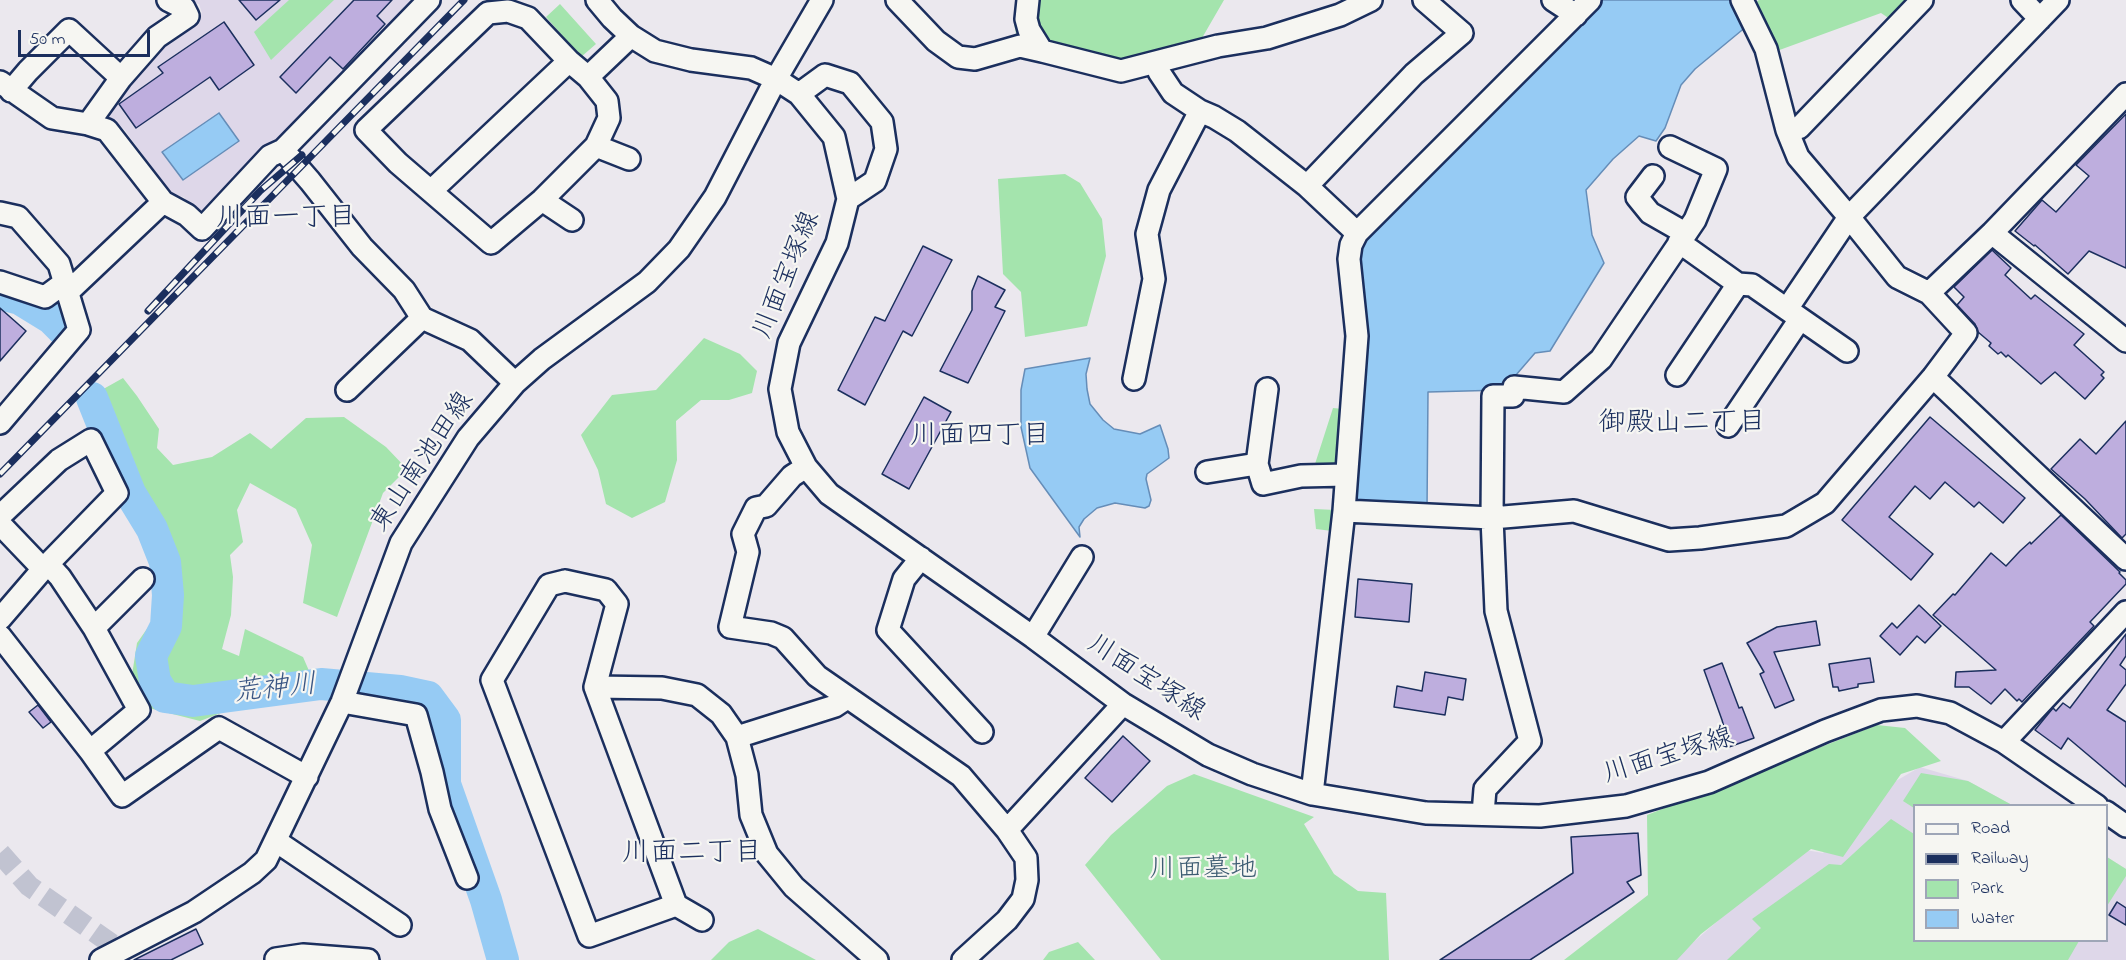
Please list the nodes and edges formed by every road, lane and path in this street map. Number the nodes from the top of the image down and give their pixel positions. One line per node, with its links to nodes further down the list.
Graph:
1 (168, 0): 22 (street)
2 (429, 0): 32 (street)
3 (597, 0): 17 (street, 川面宝塚線)
4 (822, 0): 23 (street, 東山南池田線)
5 (897, 0): 18 (street)
6 (1028, 0): 18 (street)
7 (1371, 0): 15 (street)
8 (1424, 0): 35 (street)
9 (1553, 0): 14 (street)
10 (1742, 0): 29 (street)
11 (1922, 0): 29 (street)
12 (2022, 0): 16 (street)
13 (2058, 0): 16 (street)
14 (1583, 7): 43 (street)
15 (1333, 8): 20 (street)
16 (2040, 19): 41 (street)
17 (631, 36): 21 (street); 23 (street, 川面宝塚線)
18 (1042, 51): 20 (street)
19 (569, 60): 21 (street); 36 (street); 36 (street)
20 (1159, 62): 27 (street)
21 (588, 77): 30 (street)
22 (121, 78): 24 (street); 28 (street)
23 (776, 79): 25 (street, 川面宝塚線); 57 (street, 東山南池田線)
24 (6, 86): 28 (street)
25 (799, 93): 37 (street, 川面宝塚線); 37 (street)
26 (2126, 94): 44 (street)
27 (1200, 111): 35 (street); 56 (street)
28 (88, 124): 39 (street)
29 (1787, 130): 41 (street)
30 (596, 146): 33 (street); 38 (street)
31 (1670, 147): 45 (street)
32 (282, 150): 39 (street); 51 (street)
33 (629, 159)
34 (1653, 176): 45 (street)
35 (1306, 186): 43 (street)
36 (431, 191): 38 (street)
37 (848, 199): 63 (street, 川面宝塚線)
38 (542, 200): 42 (street)
39 (163, 202): 48 (street)
40 (0, 213): 48 (street)
41 (1849, 217): 49 (street); 50 (street)
42 (572, 220)
43 (1357, 233): 65 (street)
44 (1992, 233): 49 (street); 52 (street)
45 (1682, 238): 47 (street); 68 (street)
46 (0, 282): 48 (street)
47 (1738, 284): 50 (street); 54 (street)
48 (66, 288): 60 (street)
49 (1929, 293): 55 (street)
50 (1794, 314): 53 (street); 61 (street)
51 (422, 318): 57 (street); 59 (street)
52 (2126, 341)
53 (1847, 351)
54 (1677, 375)
55 (1933, 377): 68 (street); 72 (street)
56 (1134, 379)
57 (515, 383): 81 (street, 東山南池田線)
58 (1267, 389): 62 (street)
59 (347, 390)
60 (0, 423)
61 (1728, 426)
62 (1257, 464): 64 (street); 65 (street)
63 (806, 467): 71 (street, 川面宝塚線); 82 (street)
64 (1207, 472)
65 (1346, 475): 66 (street)
66 (1344, 511): 68 (street); 89 (street)
67 (0, 516): 73 (street)
68 (1492, 518): 91 (street)
69 (0, 524): 73 (street)
70 (1082, 557): 79 (street)
71 (921, 558): 79 (street, 川面宝塚線); 84 (street)
72 (2126, 559)
73 (45, 566): 76 (street); 77 (street)
74 (143, 579): 77 (street)
75 (2126, 612): 86 (street)
76 (0, 619)
77 (94, 628): 87 (street)
78 (0, 636): 87 (street)
79 (1033, 637): 83 (street, 川面宝塚線)
80 (595, 687): 85 (street); 95 (street); 95 (street)
81 (344, 698): 88 (street, 東山南池田線); 94 (street)
82 (847, 698): 85 (street); 92 (street)
83 (1123, 704): 89 (street, 川面宝塚線); 92 (street)
84 (982, 732)
85 (737, 737): 103 (street)
86 (2004, 742): 90 (street, 川面宝塚線); 91 (street, 川面宝塚線)
87 (90, 751): 88 (street)
88 (307, 777): 93 (street, 東山南池田線)
89 (1312, 794): 91 (street, 川面宝塚線)
90 (2094, 804)
91 (1483, 814)
92 (1007, 830): 104 (street)
93 (276, 841): 97 (street); 98 (street, 東山南池田線)
94 (467, 878)
95 (676, 905): 96 (street)
96 (702, 920)
97 (400, 925)
98 (127, 955): 101 (street, 東山南池田線)
99 (303, 958): 100 (street); 102 (street)
100 (276, 959)
101 (101, 960)
102 (368, 960)
103 (877, 960)
104 (963, 960)

